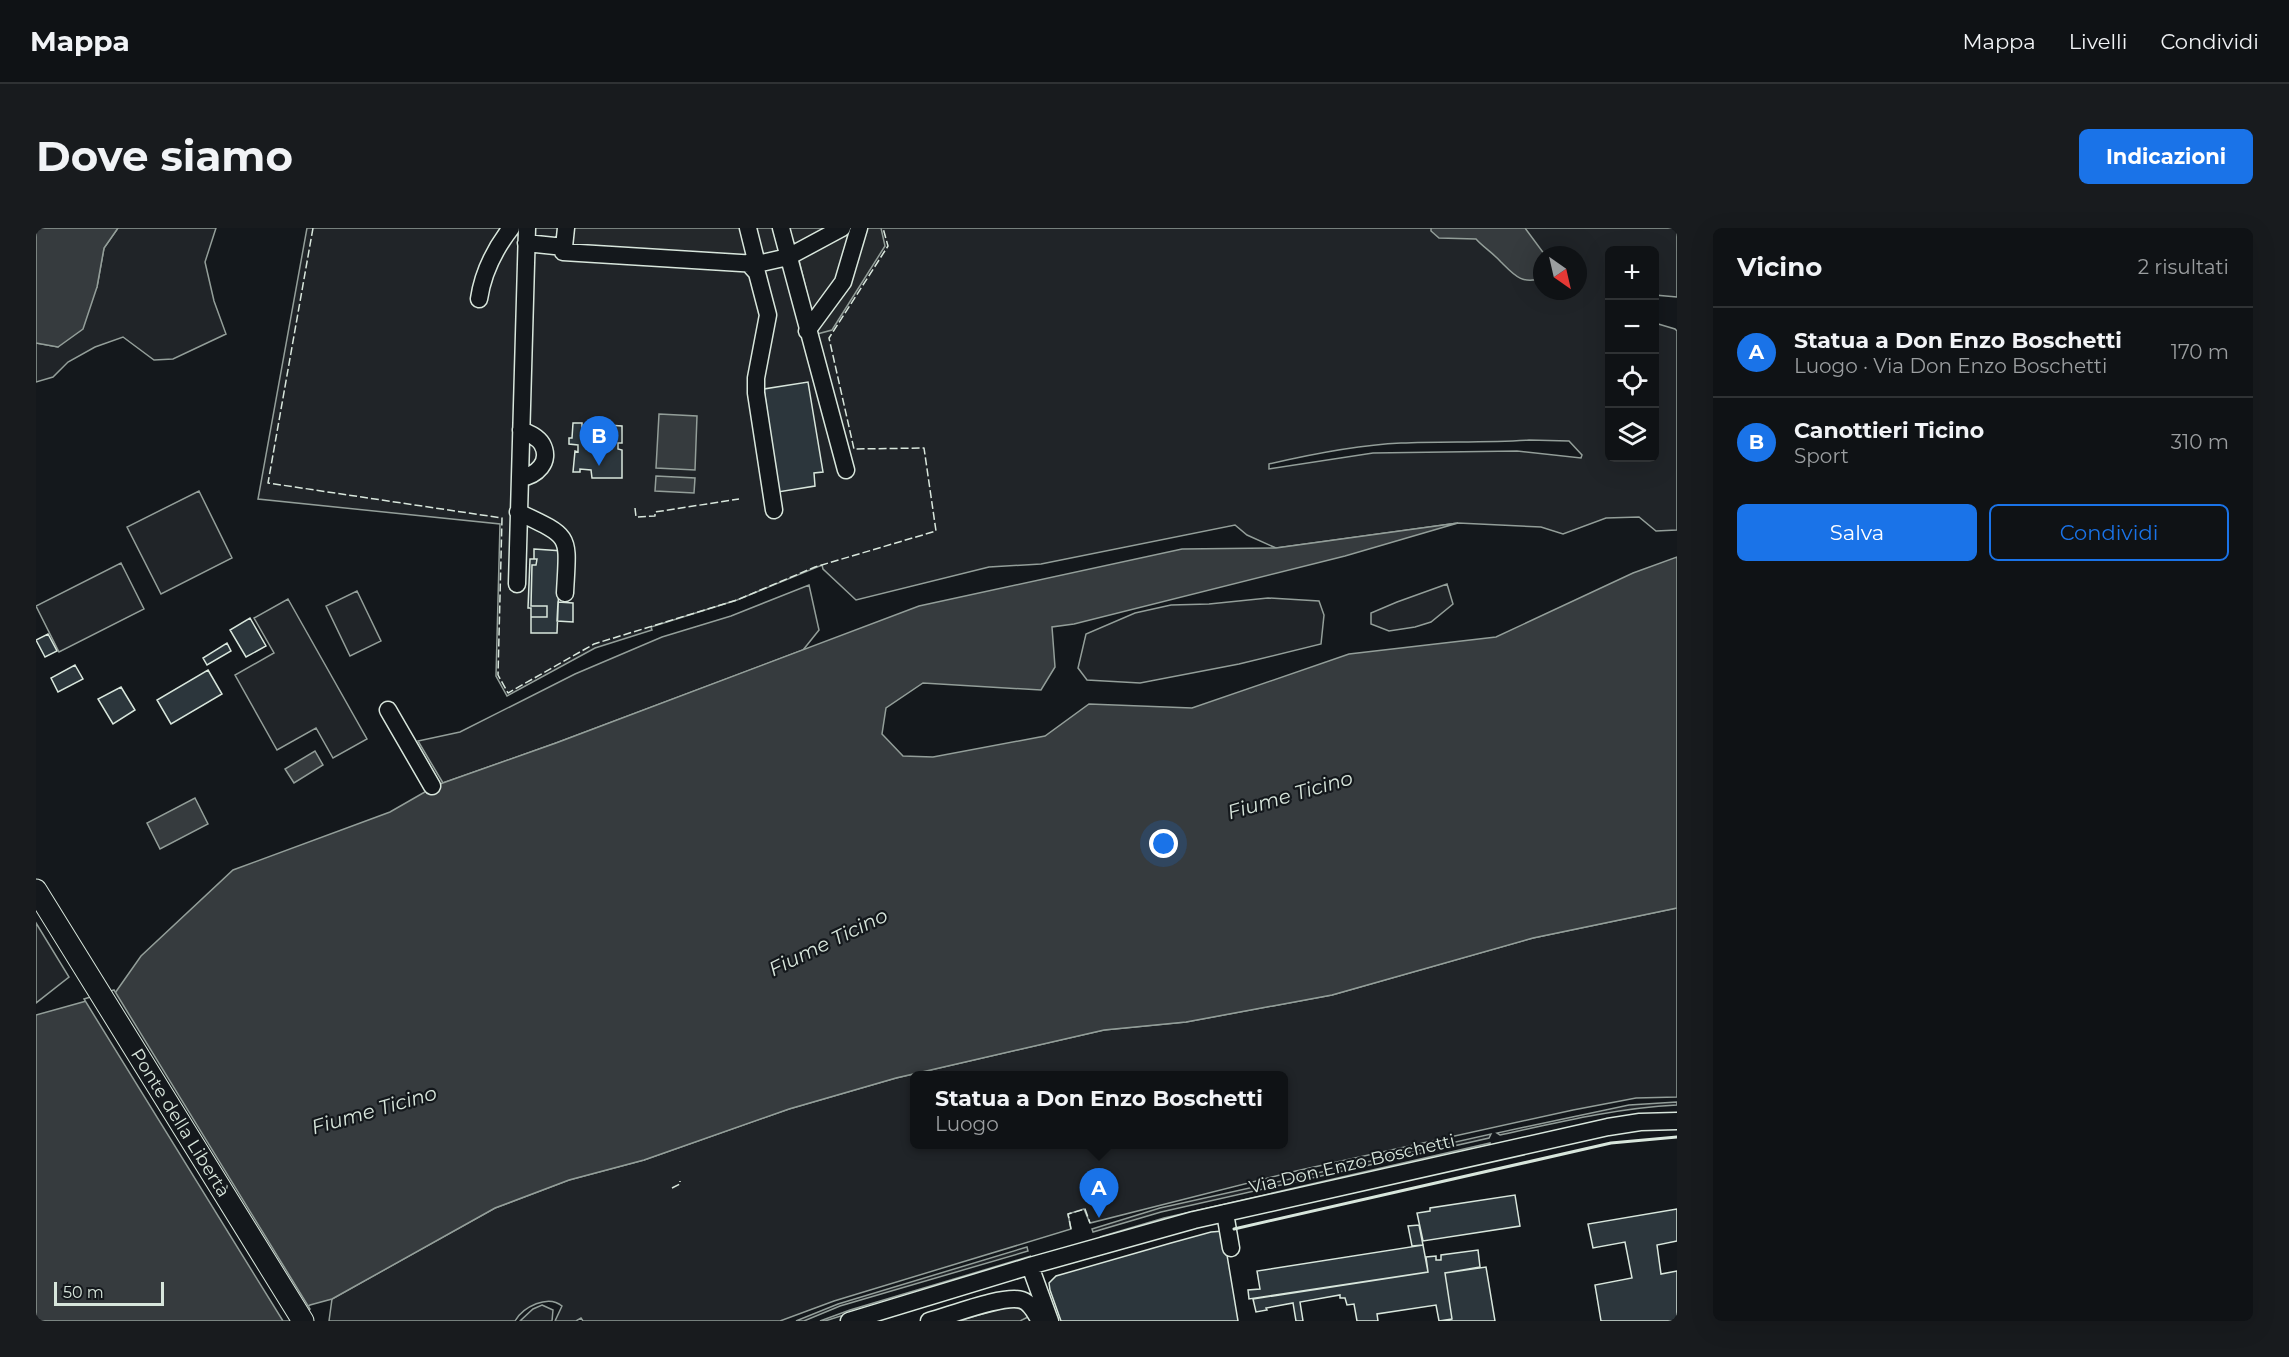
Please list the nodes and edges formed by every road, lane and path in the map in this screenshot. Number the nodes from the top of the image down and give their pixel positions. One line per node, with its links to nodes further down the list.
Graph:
1 (511, 228): 11 (street)
2 (566, 228): 8 (street)
3 (748, 228): 10 (street)
4 (781, 228): 9 (street)
5 (842, 228): 9 (street)
6 (859, 228): 12 (street)
7 (527, 235): 8 (street); 13 (street)
8 (563, 250): 10 (street)
9 (789, 257): 10 (street); 12 (street)
10 (753, 263): 16 (street)
11 (479, 299)
12 (807, 331): 14 (street)
13 (521, 430): 15 (street); 15 (street)
14 (846, 470)
15 (519, 478): 17 (street)
16 (774, 510)
17 (519, 512): 18 (street); 19 (street)
18 (517, 584)
19 (565, 593)
20 (388, 710): 21 (street)
21 (432, 786)
22 (36, 890): 28 (main road, Ponte della Libertà)
23 (1677, 1121): 24 (street, Via Don Enzo Boschetti)
24 (1225, 1213): 25 (street); 26 (street, Via Don Enzo Boschetti)
25 (1231, 1248)
26 (1035, 1264): 29 (street, Via Don Enzo Boschetti); 31 (street)
27 (939, 1320): 30 (street)
28 (303, 1321)
29 (849, 1321)
30 (1040, 1321)
31 (1050, 1321)

